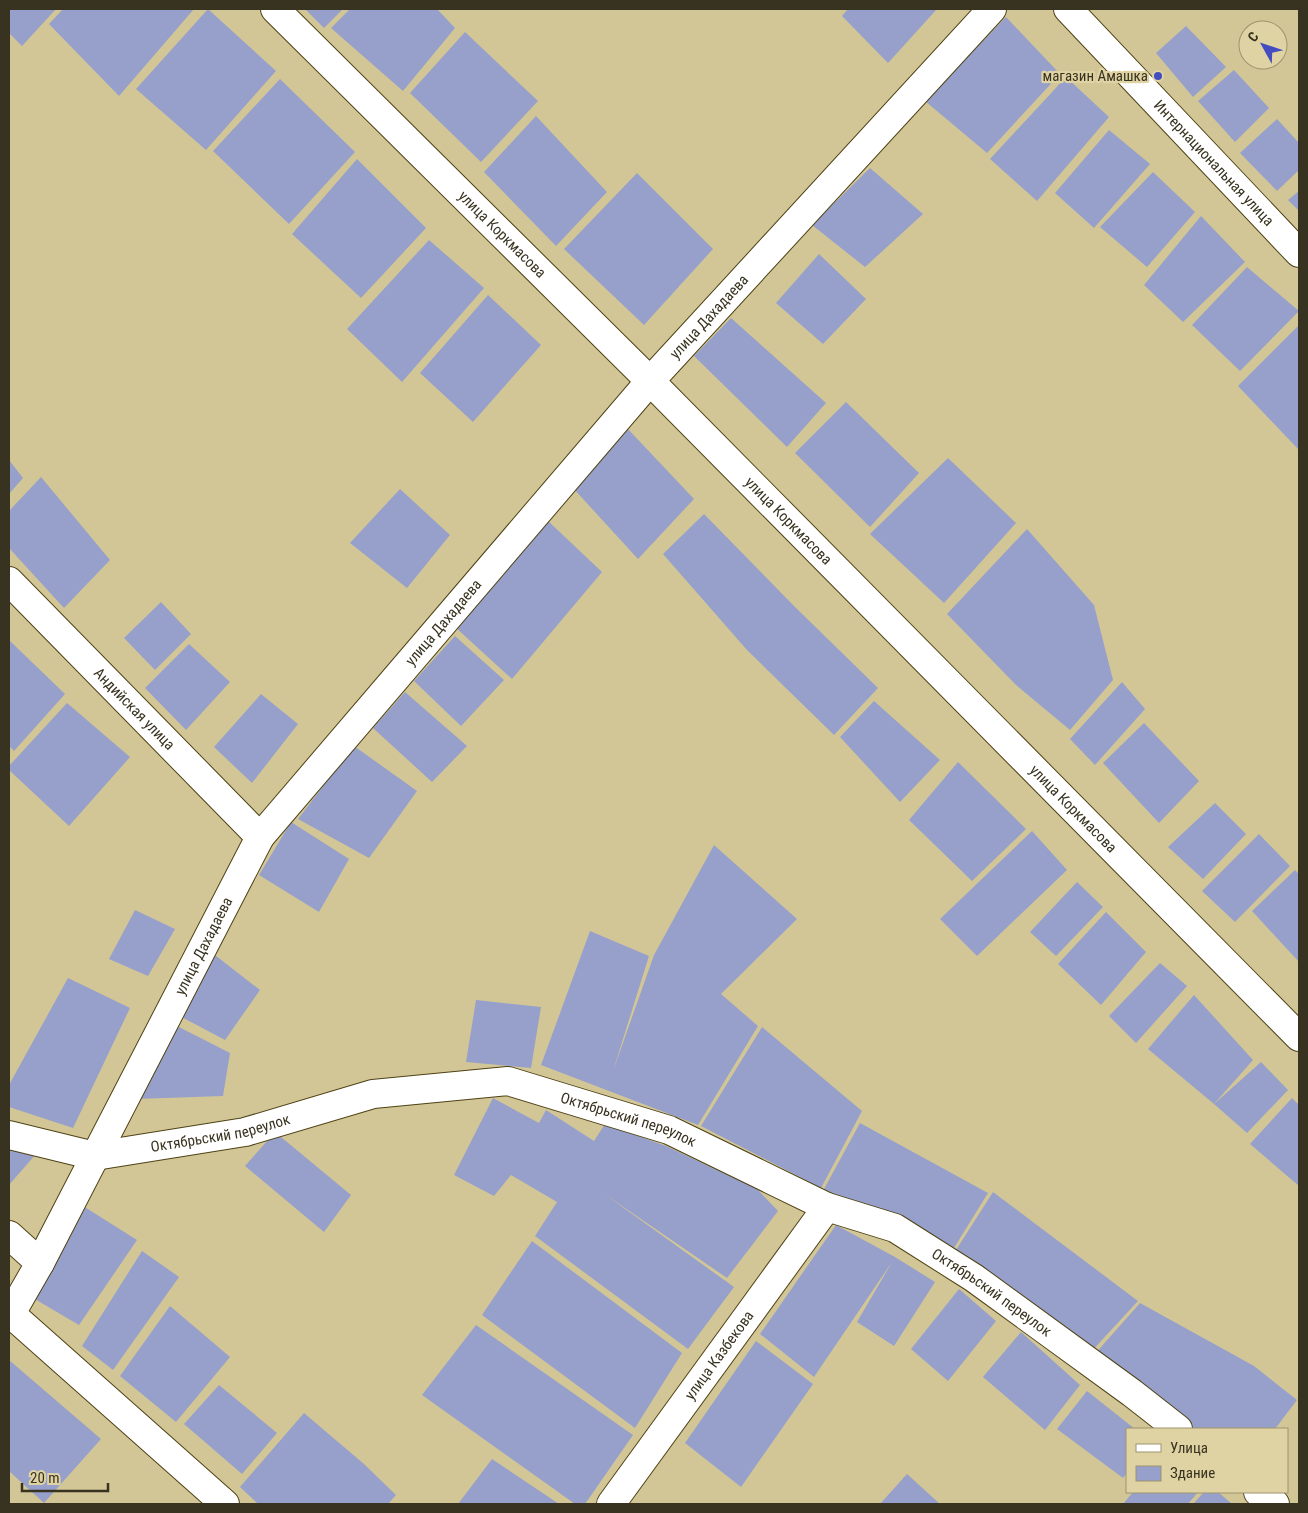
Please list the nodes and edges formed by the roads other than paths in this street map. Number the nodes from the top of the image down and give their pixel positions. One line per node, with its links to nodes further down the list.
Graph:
1 (275, 9): 5 (street, улица Коркмасова)
2 (992, 9): 5 (street, улица Дахадаева)
3 (1068, 9): 4 (street, Интернациональная улица)
4 (1299, 253)
5 (650, 381): 7 (street, улица Дахадаева); 8 (street, улица Коркмасова)
6 (9, 581): 7 (street, Андийская улица)
7 (260, 836): 10 (street, улица Дахадаева)
8 (1299, 1036)
9 (9, 1135): 10 (street, Октябрьский переулок)
10 (95, 1156): 11 (street, Октябрьский переулок); 13 (street, улица Дахадаева)
11 (827, 1207): 15 (street, Октябрьский переулок); 18 (street, улица Казбекова)
12 (9, 1235): 13 (street)
13 (40, 1263): 14 (street, улица Дахадаева)
14 (10, 1316): 17 (street)
15 (1177, 1428)
16 (1259, 1493): 19 (street)
17 (225, 1504)
18 (611, 1504)
19 (1274, 1504)

